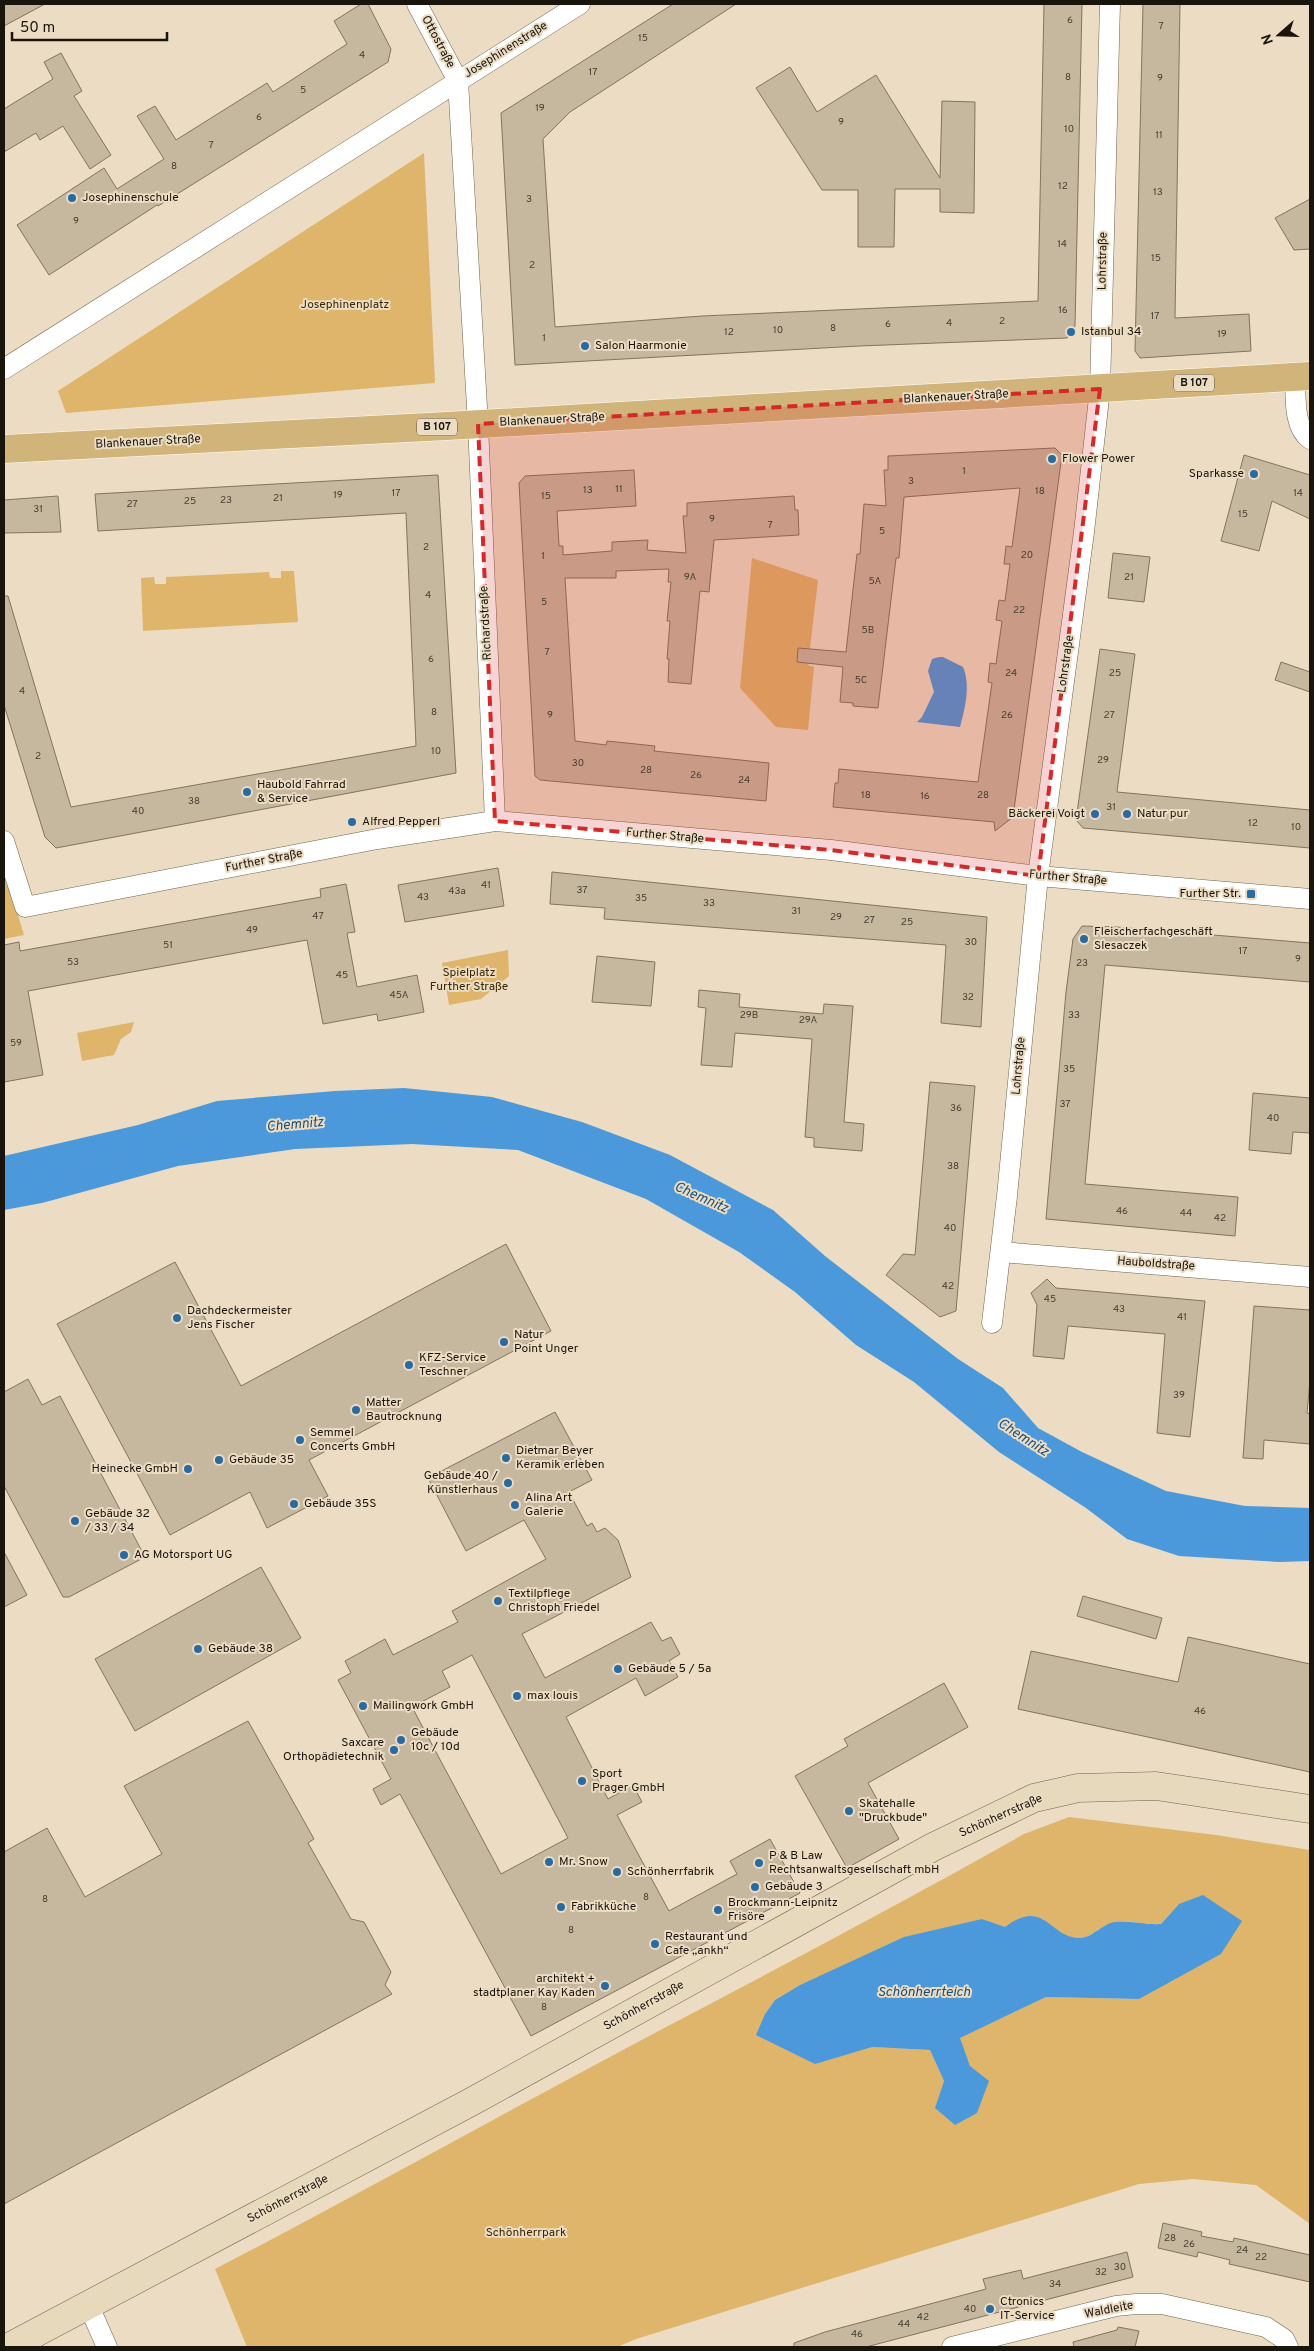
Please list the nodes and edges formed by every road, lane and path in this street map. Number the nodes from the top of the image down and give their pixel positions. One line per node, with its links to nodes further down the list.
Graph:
1 (418, 4): 4 (street, Ottostraße)
2 (580, 4): 4 (street, Josephinenstraße)
3 (1110, 4): 7 (street, Lohrstraße)
4 (458, 81): 5 (street); 8 (street)
5 (4, 369)
6 (1303, 376): 7 (main road, B 107); 9 (street)
7 (1100, 389): 8 (main road, Blankenauer Straße / B 107); 13 (street, Lohrstraße)
8 (478, 424): 10 (main road, Blankenauer Straße / B 107); 11 (street, Richardstraße)
9 (1310, 440)
10 (4, 449)
11 (495, 821): 12 (street, Further Straße); 13 (street, Further Straße)
12 (4, 841)
13 (1038, 876): 14 (street, Further Straße); 15 (street, Lohrstraße)
14 (1310, 899)
15 (1001, 1252): 16 (street, Hauboldstraße); 17 (street, Lohrstraße)
16 (1310, 1277)
17 (992, 1323)
18 (1310, 1809): 19 (main road, Schönherrstraße)
19 (88, 2304): 20 (main road, Schönherrstraße); 21 (street)
20 (9, 2347)
21 (107, 2347)
22 (952, 2347): 23 (street, Waldleite)
23 (1288, 2347)

